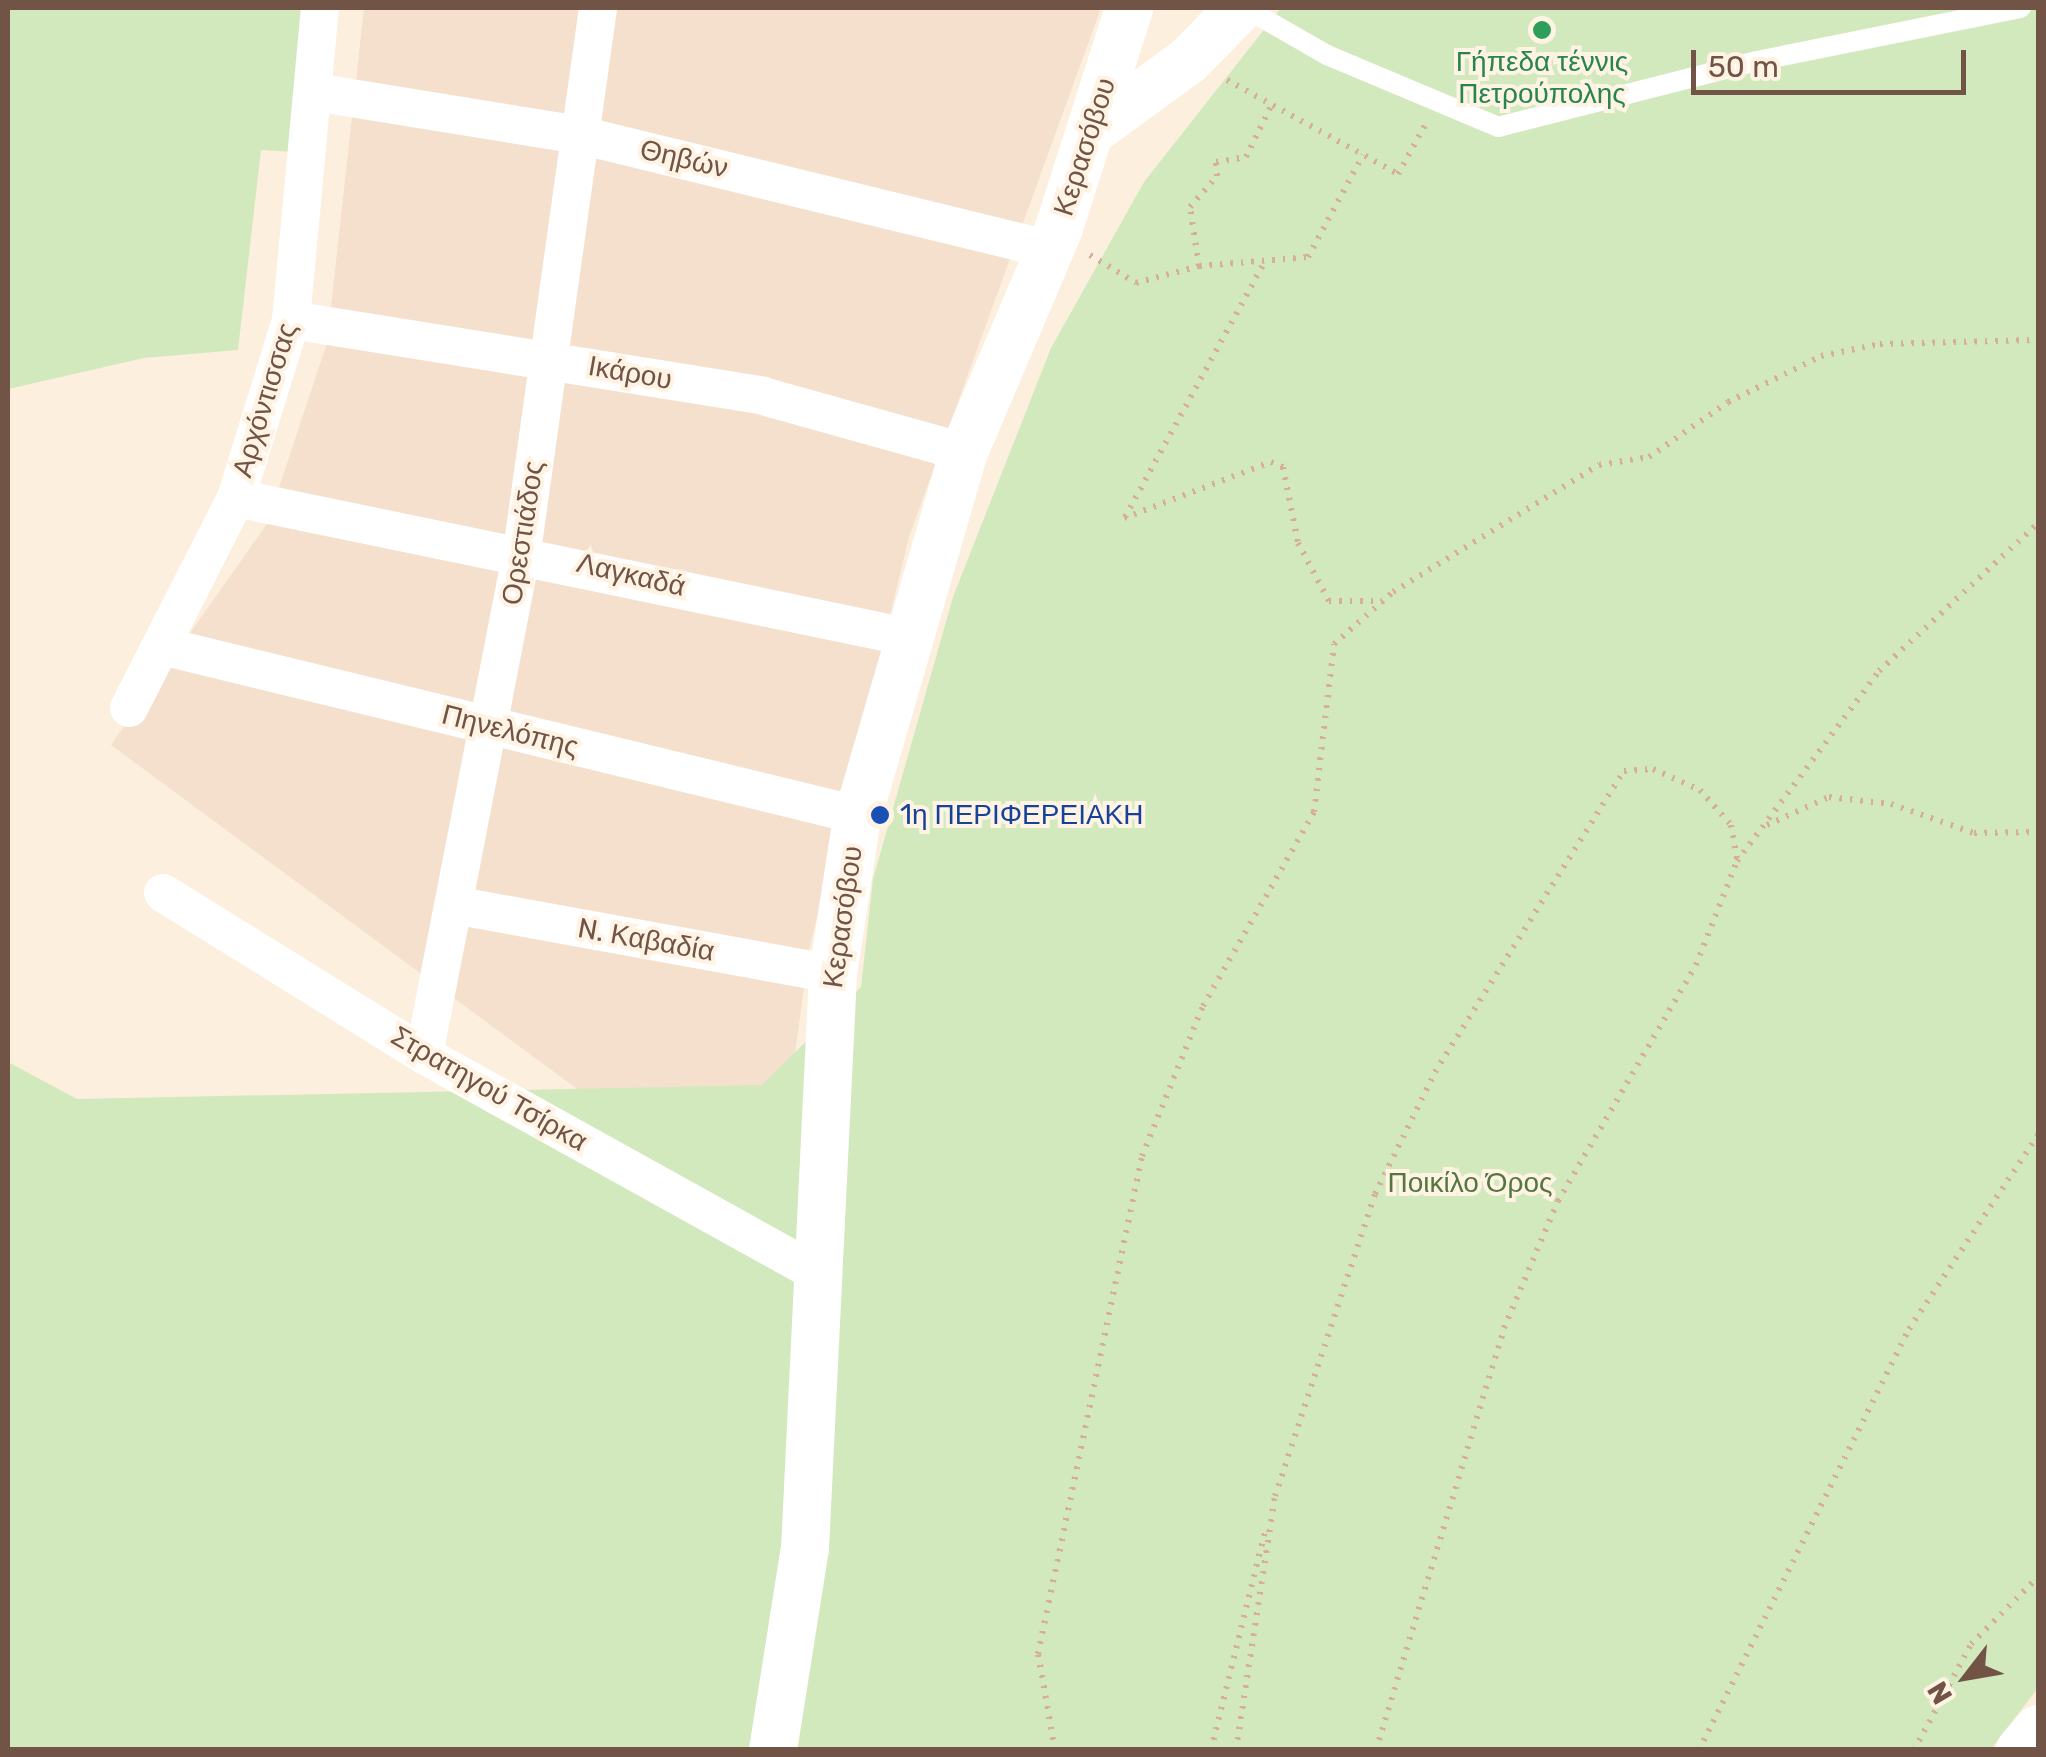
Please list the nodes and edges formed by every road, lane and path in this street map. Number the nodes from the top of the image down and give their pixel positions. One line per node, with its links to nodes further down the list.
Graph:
1 (320, 8): 7 (street, Αρχόντισσας)
2 (598, 8): 11 (street, Ορεστιάδος)
3 (1242, 8): 6 (street); 8 (lane)
4 (2021, 8): 8 (lane)
5 (1120, 10): 10 (street, Κερασόβου)
6 (1189, 60): 9 (path); 10 (street)
7 (314, 92): 11 (street, Θηβών); 16 (street, Αρχόντισσας)
8 (1438, 102): 12 (path)
9 (1272, 104): 12 (path); 15 (path)
10 (1092, 131): 13 (street, Κερασόβου)
11 (580, 135): 13 (street, Θηβών); 18 (street, Ορεστιάδος)
12 (1363, 155): 14 (path)
13 (1054, 239): 15 (path); 19 (street, Κερασόβου)
14 (1265, 261): 15 (path); 23 (path)
15 (1199, 266)
16 (291, 320): 18 (street, Ικάρου); 20 (street, Αρχόντισσας)
17 (2038, 340): 23 (path)
18 (548, 358): 19 (street, Ικάρου); 22 (street, Ορεστιάδος)
19 (964, 452): 24 (street, Κερασόβου)
20 (236, 498): 22 (street, Λαγκαδά); 25 (street, Αρχόντισσας)
21 (2038, 524): 29 (path)
22 (522, 551): 24 (street, Λαγκαδά); 27 (street, Ορεστιάδος)
23 (1383, 601): 42 (path)
24 (908, 638): 28 (street, Κερασόβου)
25 (162, 646): 26 (street, Αρχόντισσας); 27 (street, Πηνελόπης)
26 (130, 708)
27 (490, 726): 28 (street, Πηνελόπης); 33 (street, Ορεστιάδος)
28 (858, 815): 34 (street, Κερασόβου)
29 (1761, 828): 30 (path); 31 (path)
30 (2038, 832)
31 (1737, 861): 38 (path); 45 (path)
32 (163, 892): 35 (street, Στρατηγού Τσίρκα)
33 (459, 906): 34 (street, N. Καβαδία); 35 (street, Ορεστιάδος)
34 (833, 974): 37 (street, Κερασόβου)
35 (424, 1055): 37 (street, Στρατηγού Τσίρκα)
36 (2038, 1134): 46 (path)
37 (821, 1275): 41 (street, Κερασόβου)
38 (1275, 1496): 43 (path); 44 (path)
39 (2038, 1577): 47 (path)
40 (2038, 1729): 48 (street)
41 (774, 1750)
42 (1056, 1750)
43 (1211, 1750)
44 (1236, 1750)
45 (1376, 1750)
46 (1699, 1750)
47 (1914, 1750)
48 (2020, 1750)

